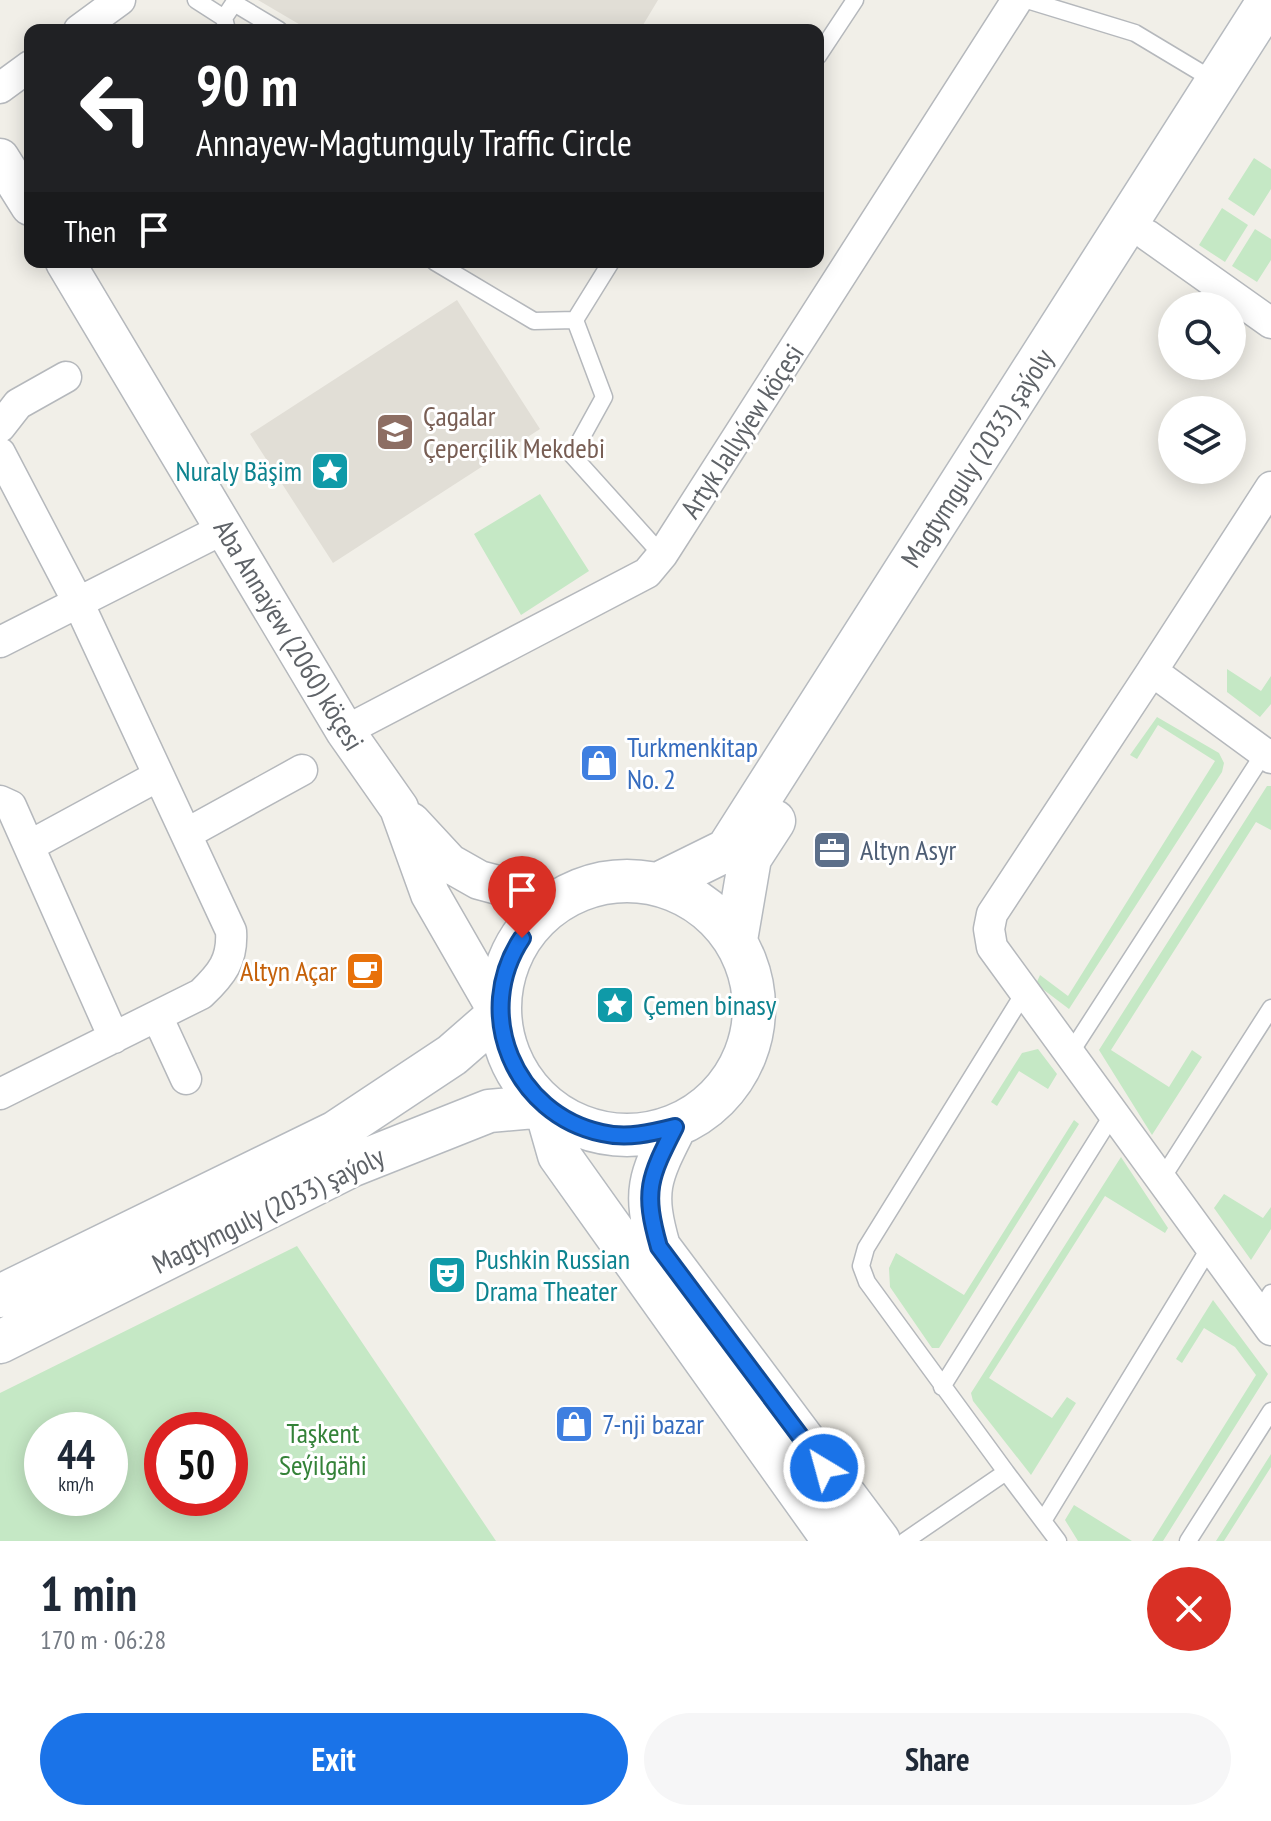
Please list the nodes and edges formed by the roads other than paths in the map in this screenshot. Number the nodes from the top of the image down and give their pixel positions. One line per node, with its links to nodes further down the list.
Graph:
1 (120, 0): 7 (street)
2 (196, 0): 8 (lane)
3 (855, 0): 11 (lane)
4 (1017, 0): 28 (street, Artyk Jallyýew köçesi)
5 (1027, 0): 13 (lane)
6 (1269, 0): 13 (main road, Magtymguly (2033) şaýoly)
7 (87, 24)
8 (226, 24): 9 (lane)
9 (269, 24)
10 (1271, 45): 17 (main road, Magtymguly (2033) şaýoly)
11 (824, 47)
12 (24, 70): 14 (street)
13 (1217, 82): 40 (main road, Magtymguly (2033) şaýoly)
14 (0, 88)
15 (0, 158): 16 (street)
16 (24, 196)
17 (1147, 235): 22 (street); 42 (main road, Magtymguly (2033) şaýoly)
18 (69, 268): 27 (street, Aba Annaýew (2060) köçesi)
19 (445, 268): 21 (lane)
20 (607, 268): 21 (lane)
21 (575, 320): 28 (lane)
22 (1271, 323)
23 (66, 377): 24 (street)
24 (0, 427)
25 (0, 453): 29 (street)
26 (1271, 487): 31 (street)
27 (225, 528): 29 (street); 32 (street, Aba Annaýew (2060) köçesi)
28 (662, 555): 32 (street, Artyk Jallyýew köçesi)
29 (78, 602): 30 (street); 35 (street)
30 (0, 642)
31 (1152, 671): 33 (street); 43 (street)
32 (345, 731): 37 (street, Aba Annaýew (2060) köçesi)
33 (1269, 751): 48 (lane)
34 (302, 770): 38 (street)
35 (158, 776): 38 (street); 39 (street)
36 (0, 801): 39 (street)
37 (399, 808): 41 (street); 45 (street, Aba Annaýew (2060) köçesi)
38 (186, 834): 46 (street)
39 (29, 846): 47 (street)
40 (658, 884): 41 (main road); 42 (main road)
41 (558, 901): 45 (main road)
42 (736, 940): 53 (main road)
43 (1024, 993): 48 (street); 59 (lane)
44 (1271, 1008): 54 (lane)
45 (499, 1014): 51 (main road); 56 (main road, Magtymguly (2033) şaýoly)
46 (157, 1016): 47 (street); 49 (street)
47 (114, 1038): 50 (street)
48 (1069, 1055): 52 (street)
49 (186, 1079)
50 (0, 1094)
51 (545, 1106): 53 (main road); 58 (main road, Magtymguly (2033) şaýoly); 63 (main road)
52 (1113, 1114): 54 (street); 59 (lane)
53 (675, 1127): 64 (main road)
54 (1161, 1180): 55 (street)
55 (1210, 1247): 57 (street); 62 (lane)
56 (0, 1296)
57 (1267, 1312)
58 (0, 1342)
59 (942, 1387): 61 (lane)
60 (1271, 1411): 67 (lane)
61 (1006, 1472): 62 (lane); 65 (lane)
62 (1043, 1521): 66 (lane)
63 (834, 1541)
64 (879, 1541)
65 (905, 1541)
66 (1058, 1541)
67 (1188, 1541)

